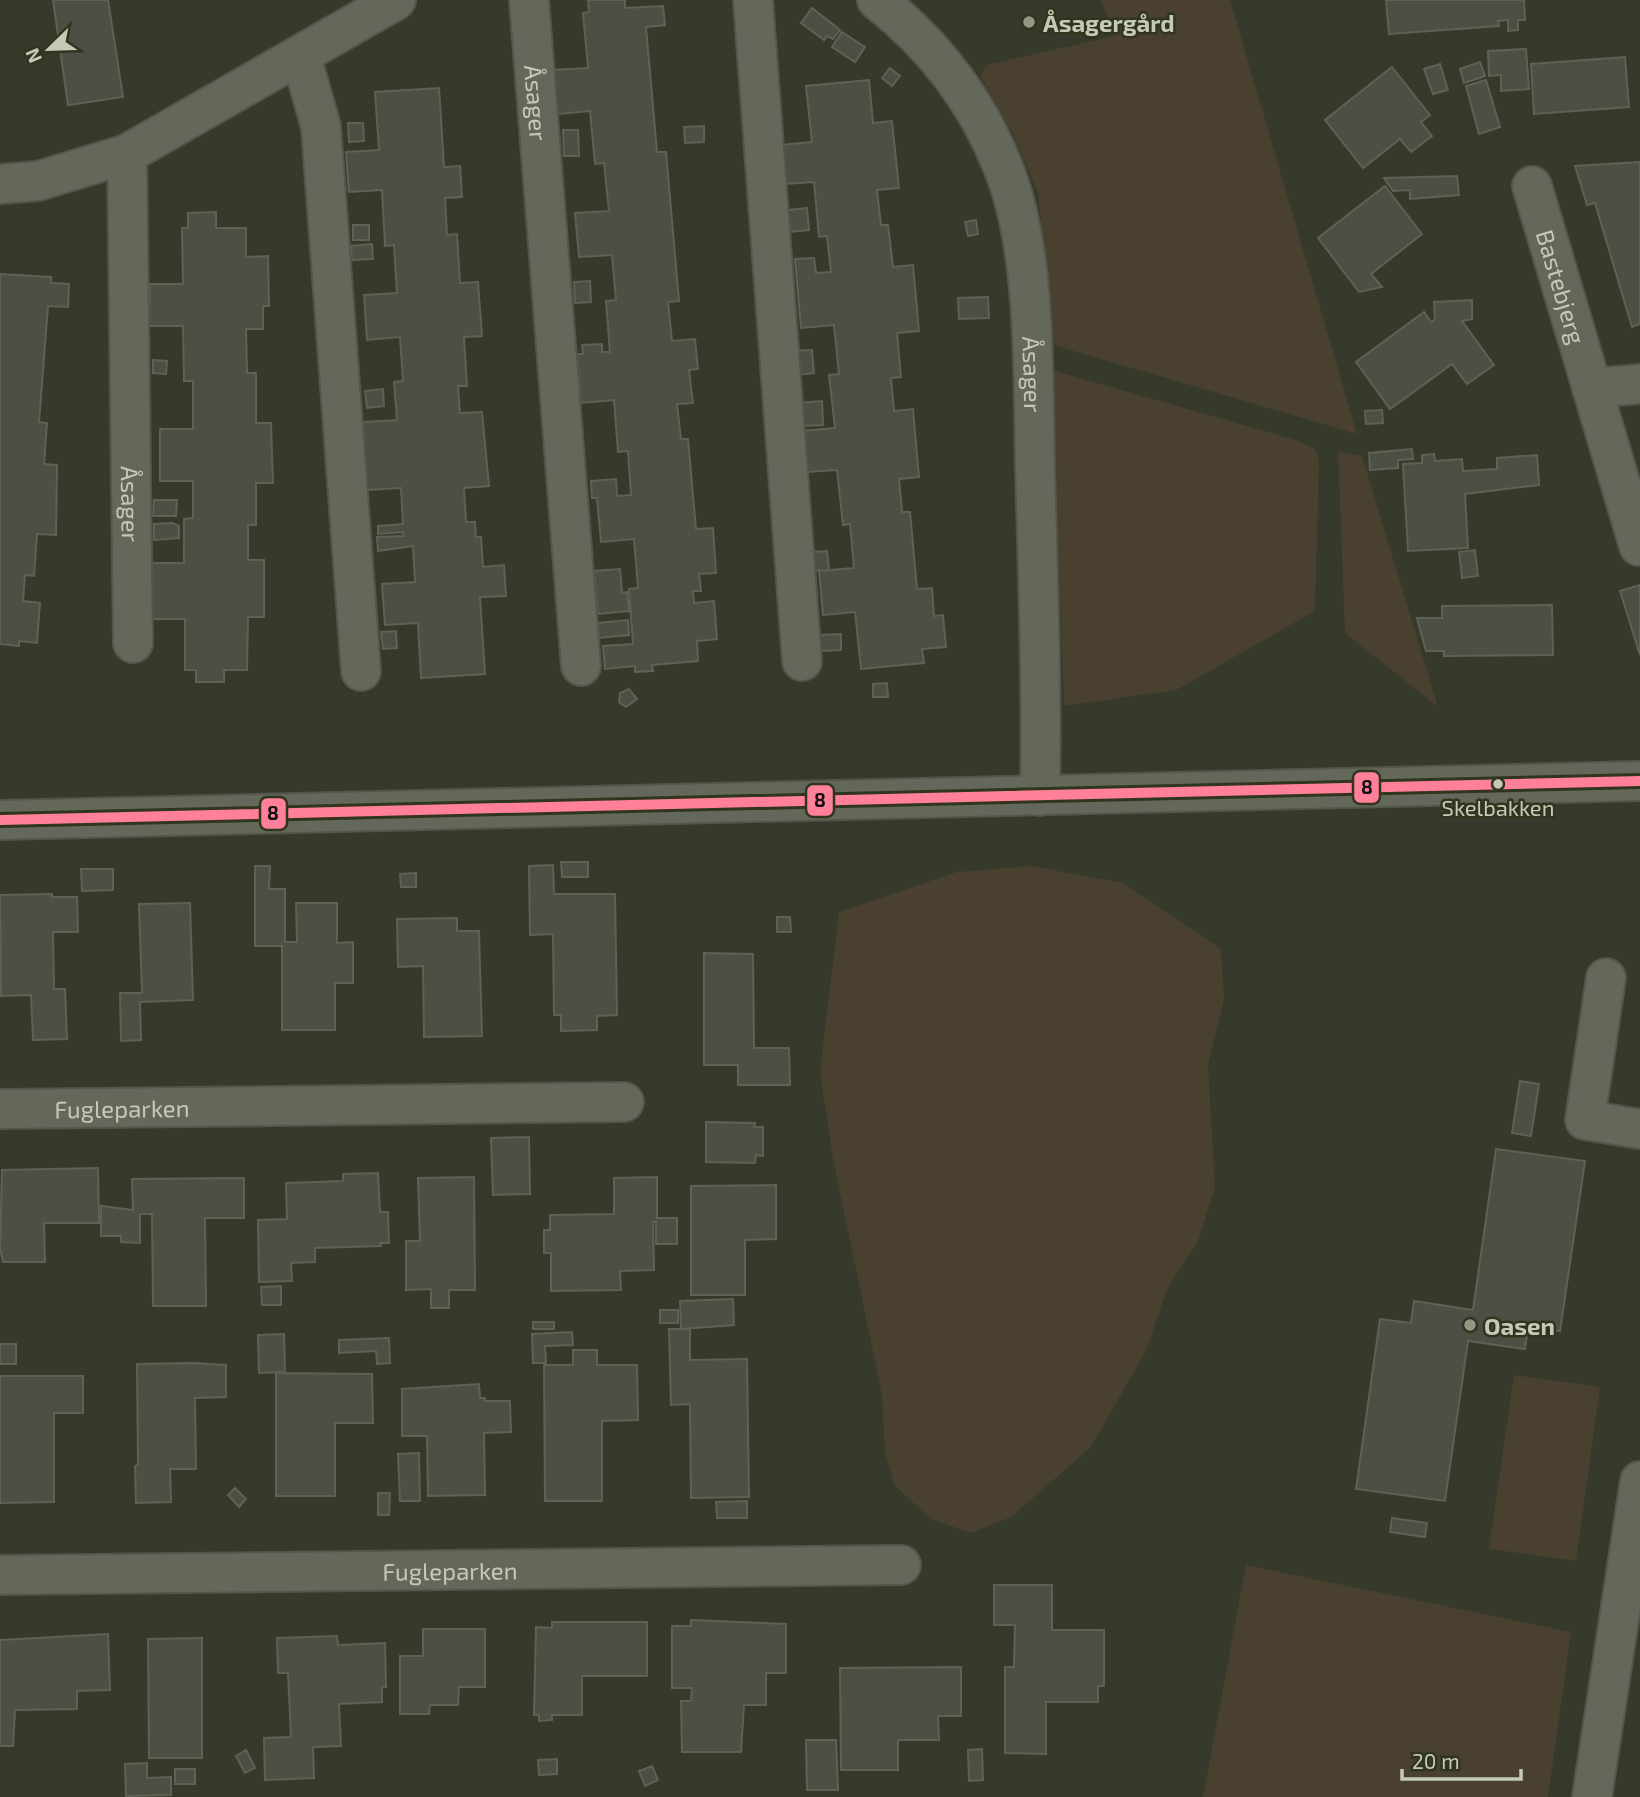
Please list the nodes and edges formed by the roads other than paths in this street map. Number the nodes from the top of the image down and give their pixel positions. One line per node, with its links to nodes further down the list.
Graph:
1 (396, 0): 5 (street)
2 (529, 0): 14 (street, Åsager)
3 (753, 0): 13 (street)
4 (877, 0): 17 (street, Åsager)
5 (301, 55): 6 (street); 15 (street)
6 (127, 154): 7 (street); 12 (street, Åsager)
7 (0, 184)
8 (1532, 186): 10 (street, Bastebjerg)
9 (1640, 384): 10 (street)
10 (1591, 388): 11 (street, Bastebjerg)
11 (1639, 546)
12 (133, 643)
13 (802, 661)
14 (581, 666)
15 (361, 671)
16 (1640, 781): 17 (street)
17 (1040, 796): 18 (street)
18 (0, 820)
19 (1606, 978): 22 (street)
20 (624, 1102): 21 (street, Fugleparken)
21 (0, 1109)
22 (1640, 1129)
23 (1640, 1481): 26 (street)
24 (901, 1565): 25 (street, Fugleparken)
25 (0, 1575)
26 (1592, 1797)

